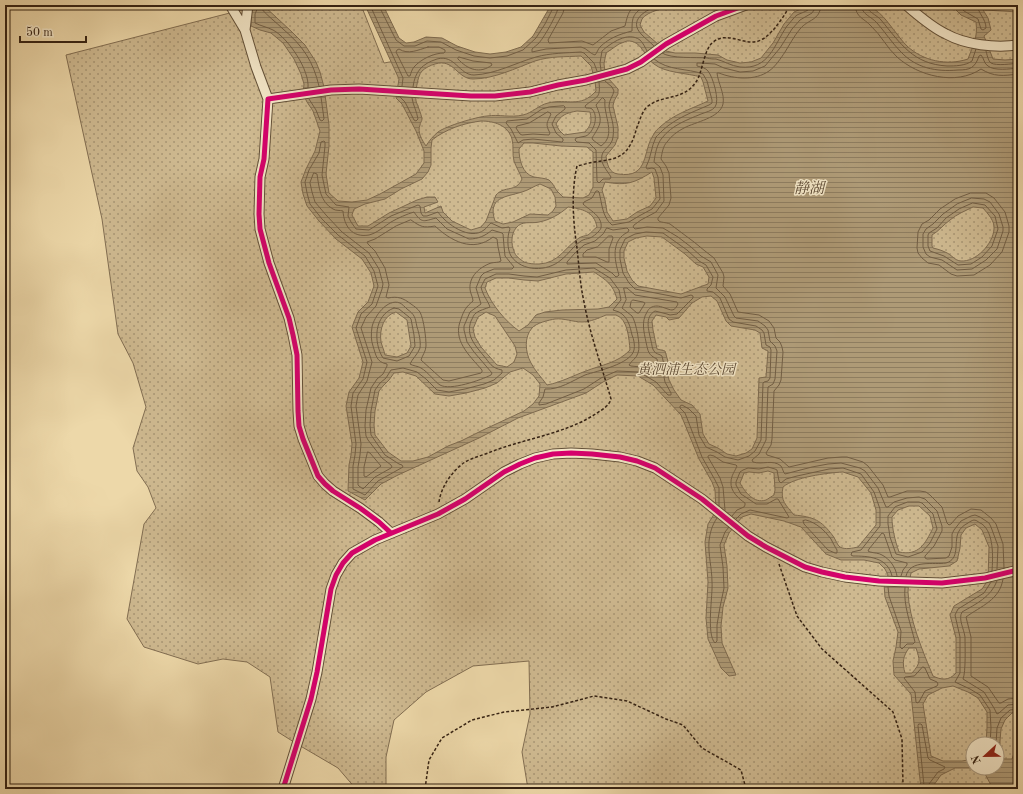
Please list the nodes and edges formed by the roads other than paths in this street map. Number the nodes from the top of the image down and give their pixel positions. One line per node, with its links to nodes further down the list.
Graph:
1 (230, 5): 5 (street)
2 (248, 5): 5 (street)
3 (746, 5): 7 (street)
4 (906, 5): 6 (street)
5 (245, 30): 7 (street)
6 (1018, 45)
7 (268, 99): 8 (street)
8 (391, 533): 9 (street); 10 (street)
9 (1018, 570)
10 (283, 789)

